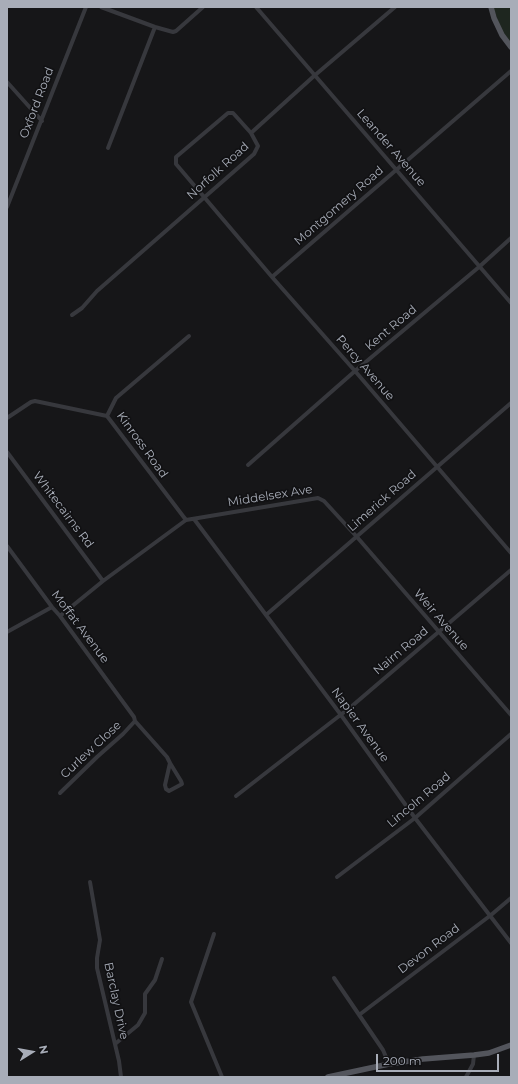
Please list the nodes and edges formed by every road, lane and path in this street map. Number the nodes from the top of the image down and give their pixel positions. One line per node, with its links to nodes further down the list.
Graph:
1 (86, 7): 12 (street, Oxford Road)
2 (101, 7): 7 (street)
3 (203, 7): 7 (street)
4 (256, 7): 10 (street, Leander Avenue)
5 (395, 7): 10 (street, Norfolk Road)
6 (491, 7): 8 (main road)
7 (155, 27): 14 (street)
8 (511, 47)
9 (511, 71): 15 (street, Montgomery Road)
10 (314, 76): 13 (street, Norfolk Road); 15 (street, Leander Avenue)
11 (7, 82): 12 (street)
12 (42, 121): 17 (street, Oxford Road)
13 (251, 133): 16 (street, Norfolk Road); 16 (street, Percy Avenue)
14 (108, 148)
15 (396, 169): 19 (street, Leander Avenue); 20 (street, Montgomery Road)
16 (203, 198): 20 (street, Percy Avenue); 22 (street, Norfolk Road)
17 (7, 207)
18 (511, 238): 19 (street, Kent Road)
19 (479, 267): 21 (street, Leander Avenue); 24 (street, Kent Road)
20 (272, 277): 24 (street, Percy Avenue)
21 (511, 304)
22 (72, 315)
23 (189, 336): 26 (street, Kinross Road)
24 (355, 371): 29 (street, Kent Road); 30 (street, Percy Avenue)
25 (511, 403): 30 (street, Limerick Road)
26 (107, 416): 27 (street); 32 (street, Kinross Road)
27 (7, 418)
28 (7, 452): 37 (street, Whitecairns Rd)
29 (248, 465)
30 (437, 467): 33 (street, Limerick Road); 35 (street, Percy Avenue)
31 (194, 519): 32 (street); 33 (street, Middelsex Ave); 39 (street, Napier Avenue)
32 (186, 520): 37 (street)
33 (357, 537): 39 (street, Limerick Road); 42 (street, Weir Avenue)
34 (7, 546): 38 (street, Moffat Avenue)
35 (511, 552)
36 (511, 570): 42 (street, Nairn Road)
37 (103, 581): 40 (street)
38 (52, 607): 40 (street, Moffat Avenue); 41 (street)
39 (266, 615): 43 (street, Napier Avenue)
40 (60, 616): 45 (street, Moffat Avenue)
41 (7, 632)
42 (439, 632): 43 (street, Nairn Road); 44 (street, Weir Avenue)
43 (341, 715): 49 (street, Nairn Road); 50 (street, Napier Avenue)
44 (511, 716)
45 (135, 721): 47 (street, Moffat Avenue); 48 (street, Curlew Close)
46 (511, 734): 50 (street, Lincoln Road)
47 (170, 763): 47 (street, Moffat Avenue)
48 (60, 793)
49 (236, 796)
50 (415, 818): 51 (street, Lincoln Road); 54 (street, Napier Avenue)
51 (337, 877)
52 (90, 882): 60 (street, Barclay Drive)
53 (511, 898): 54 (street, Devon Road)
54 (490, 915): 56 (street, Napier Avenue); 59 (street, Devon Road)
55 (214, 934): 65 (street)
56 (511, 943)
57 (162, 959): 60 (street)
58 (334, 978): 59 (street)
59 (359, 1015): 63 (street)
60 (115, 1044): 64 (street, Barclay Drive)
61 (511, 1045): 62 (main road)
62 (474, 1055): 63 (main road); 67 (street)
63 (390, 1064): 66 (main road)
64 (121, 1077)
65 (222, 1077)
66 (328, 1077)
67 (466, 1077)

